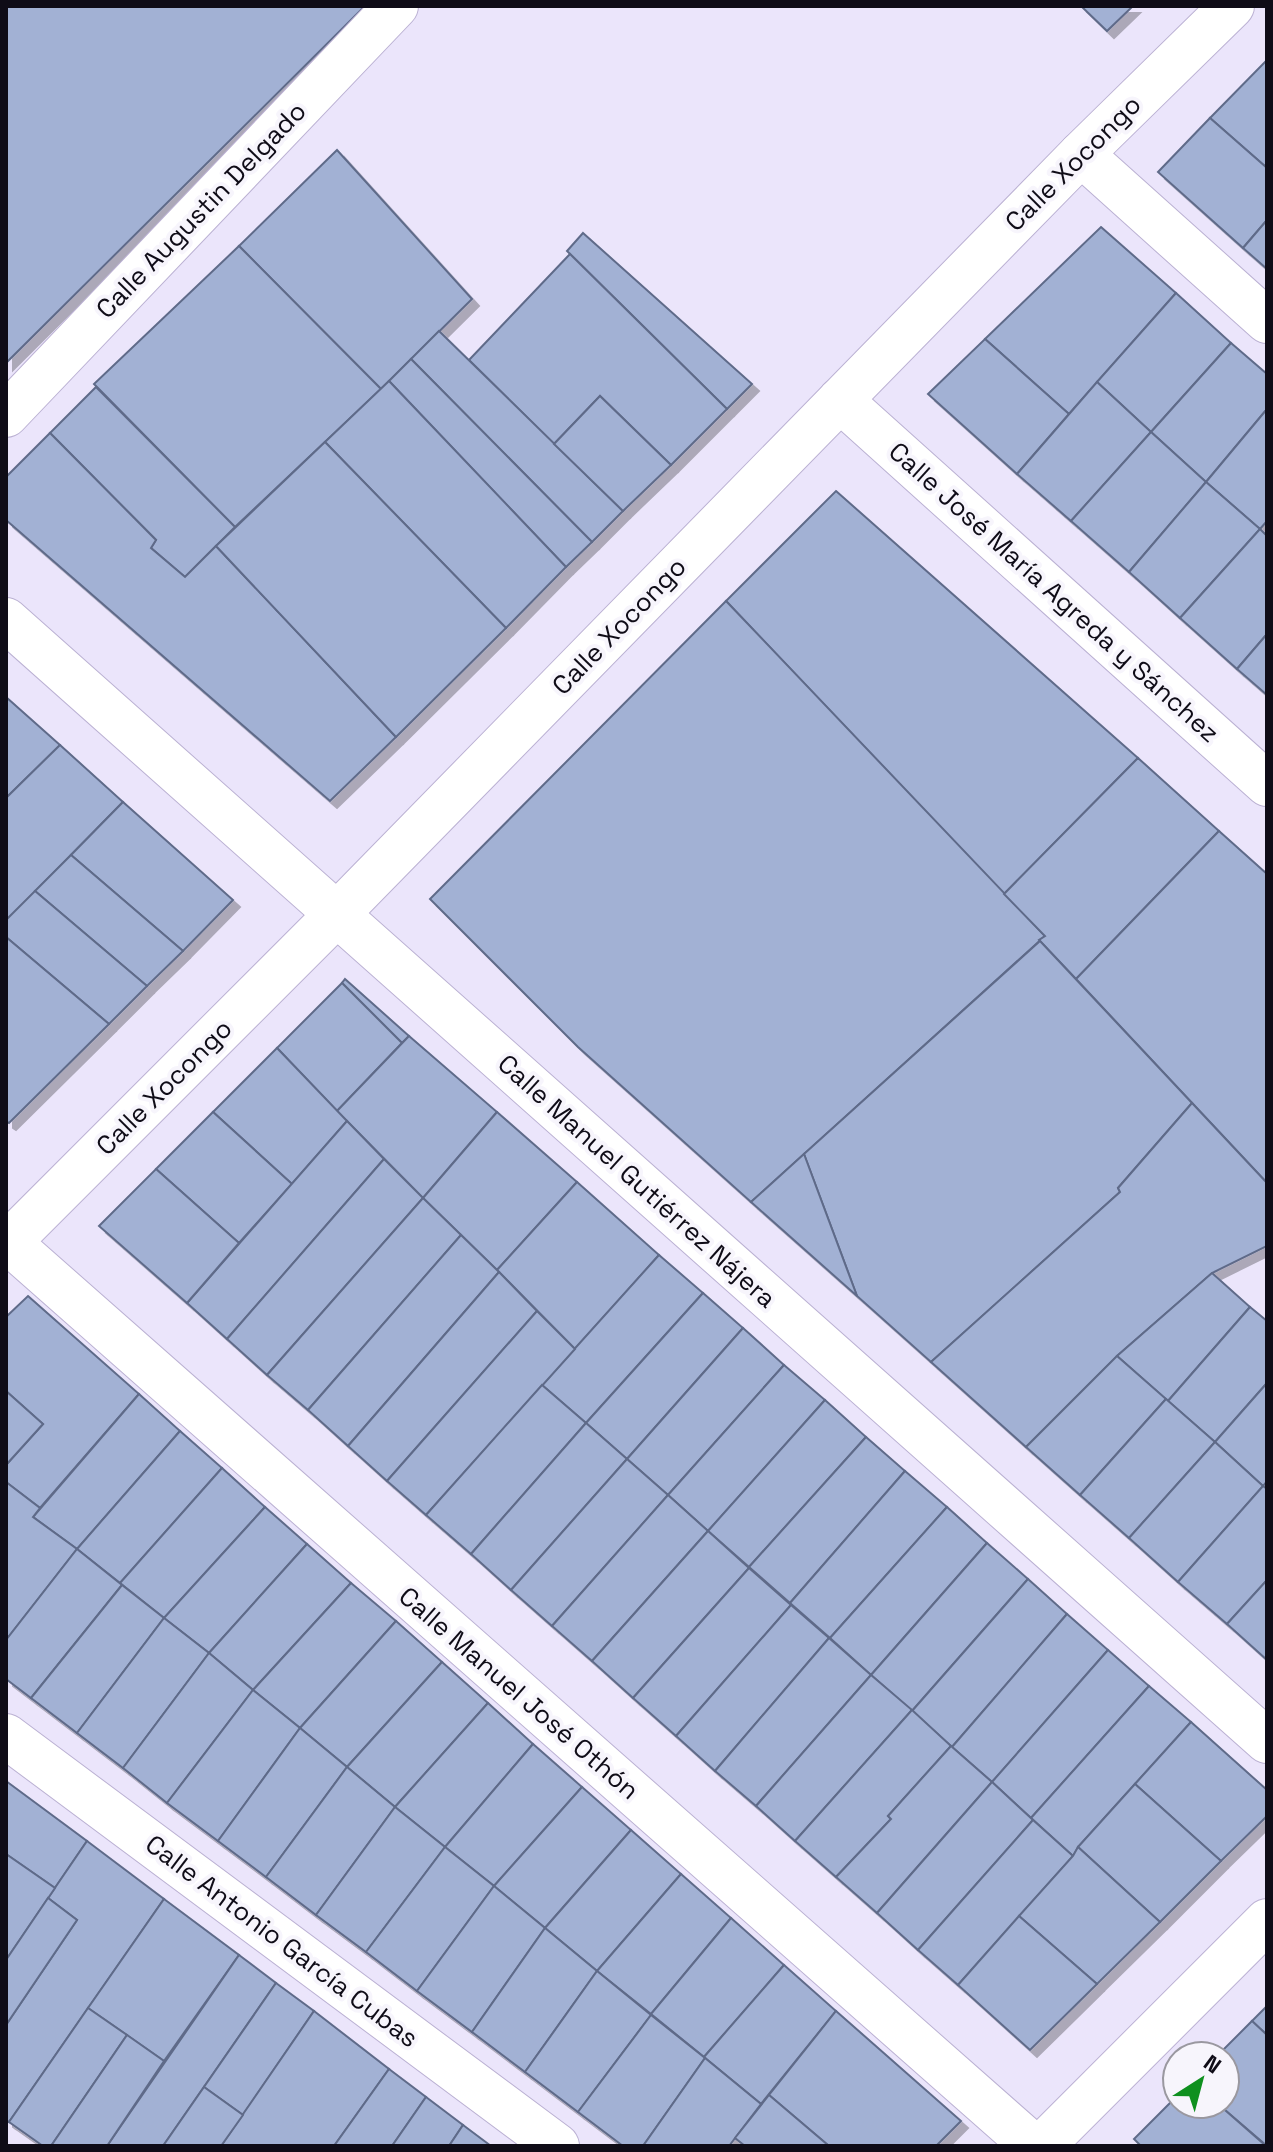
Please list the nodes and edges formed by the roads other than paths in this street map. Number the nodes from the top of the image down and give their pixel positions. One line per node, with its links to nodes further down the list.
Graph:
1 (396, 6): 6 (street, Calle Augustin Delgado)
2 (1232, 6): 3 (street, Calle Xocongo)
3 (1081, 154): 4 (street); 5 (street, Calle Xocongo)
4 (1267, 321)
5 (840, 400): 8 (street, Calle José María Agreda y Sánchez); 9 (street, Calle Xocongo)
6 (6, 415)
7 (6, 620): 9 (street, Calle Manuel Gutiérrez Nájera)
8 (1267, 784)
9 (337, 914): 10 (street, Calle Xocongo); 12 (street, Calle Manuel Gutiérrez Nájera)
10 (7, 1242): 15 (street, Calle Manuel José Othón)
11 (6, 1736): 14 (street, Calle Antonio García Cubas)
12 (1267, 1741)
13 (1267, 1921): 16 (street)
14 (557, 2146)
15 (1033, 2146)
16 (1042, 2146)

